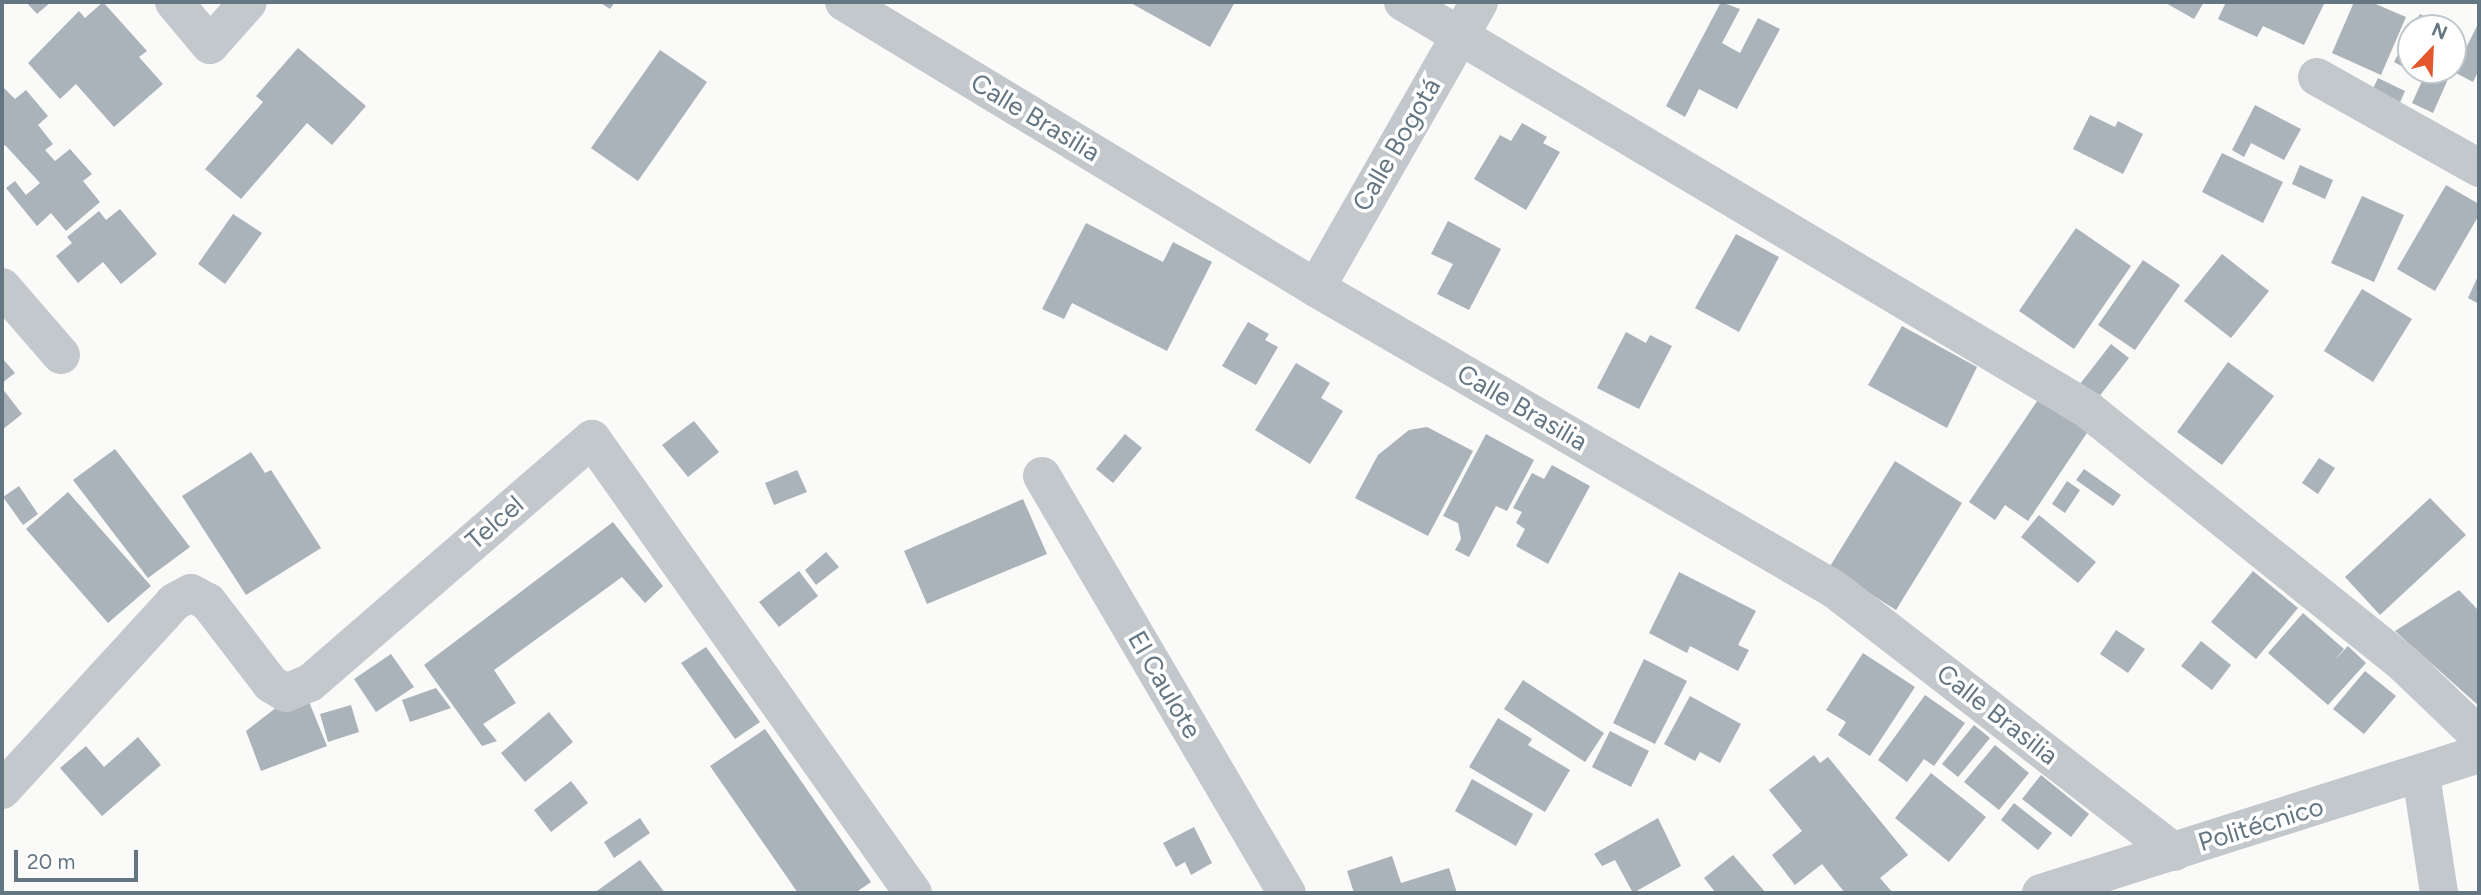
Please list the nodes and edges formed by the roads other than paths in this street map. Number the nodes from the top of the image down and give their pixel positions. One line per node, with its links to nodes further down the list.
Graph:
1 (174, 2): 2 (street)
2 (248, 2)
3 (844, 2): 10 (street, Calle Brasilia)
4 (1403, 2): 6 (street)
5 (1479, 2): 6 (street, Calle Bogotá)
6 (1460, 35): 10 (street, Calle Bogotá); 13 (street)
7 (2317, 77): 8 (street)
8 (2479, 168)
9 (2, 287): 11 (street)
10 (1316, 288): 17 (street, Calle Brasilia)
11 (61, 355)
12 (1042, 476): 19 (street, El Caulote)
13 (2479, 736)
14 (2479, 754): 15 (street, Politécnico)
15 (2421, 775): 17 (street, Politécnico); 21 (street)
16 (2, 790): 18 (street, Telcel)
17 (2174, 852): 20 (street, Politécnico)
18 (914, 893)
19 (1287, 893)
20 (2041, 893)
21 (2439, 893)

